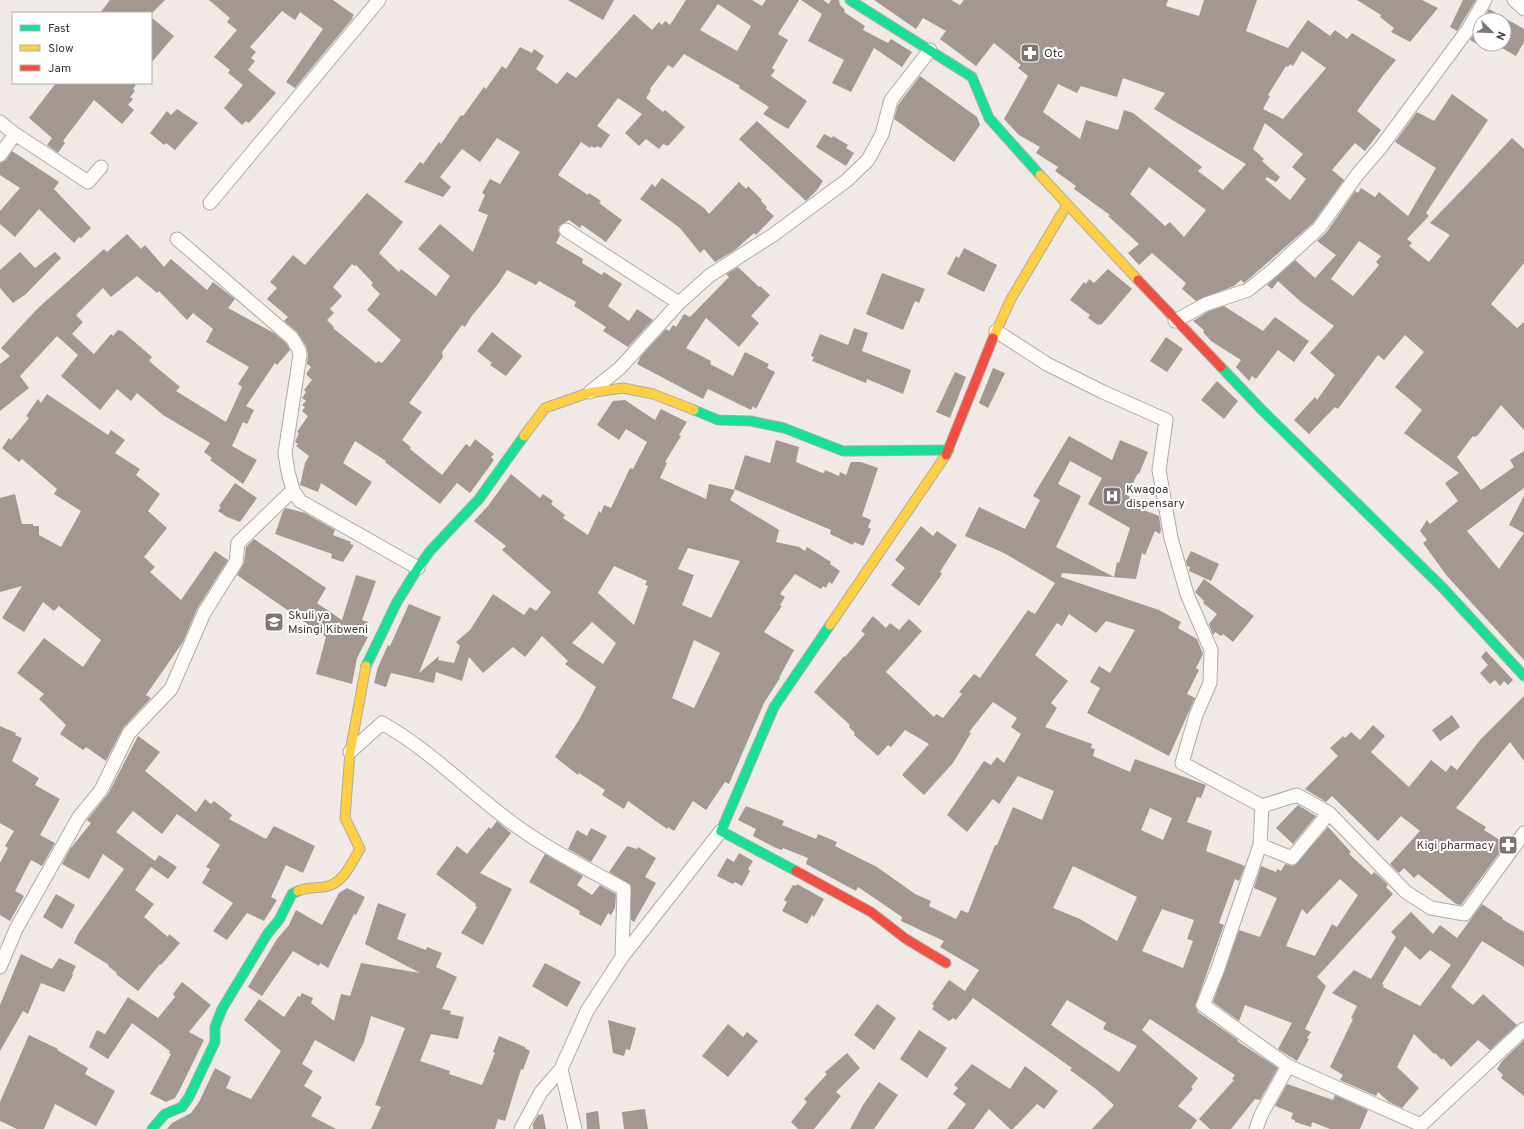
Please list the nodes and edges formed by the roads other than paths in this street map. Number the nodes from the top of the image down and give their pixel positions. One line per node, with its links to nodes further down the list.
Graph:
1 (379, 0): 11 (street)
2 (850, 0): 6 (street)
3 (1485, 0): 16 (street)
4 (1514, 0): 5 (street)
5 (1524, 9)
6 (930, 50): 12 (street); 15 (street)
7 (0, 122): 8 (street)
8 (15, 134): 9 (street); 10 (street)
9 (0, 155)
10 (101, 167)
11 (210, 203)
12 (1067, 205): 16 (street); 17 (street)
13 (566, 230): 15 (street)
14 (177, 239): 20 (street)
15 (679, 303): 18 (street)
16 (1175, 321): 22 (street)
17 (996, 331): 19 (street); 24 (street)
18 (588, 393): 19 (street); 21 (street)
19 (949, 450): 26 (street)
20 (293, 490): 21 (street); 31 (street)
21 (418, 568): 23 (street)
22 (1524, 676)
23 (350, 752): 29 (street); 35 (street)
24 (1262, 806): 25 (street); 28 (street)
25 (1329, 813): 27 (street); 28 (street)
26 (721, 831): 29 (street); 30 (street)
27 (1524, 833)
28 (1260, 845): 33 (street)
29 (622, 958): 34 (street)
30 (946, 962)
31 (0, 967)
32 (1524, 1029): 33 (street)
33 (1288, 1066): 38 (street)
34 (562, 1069): 36 (street); 37 (street)
35 (152, 1129)
36 (521, 1129)
37 (575, 1129)
38 (1256, 1129)

